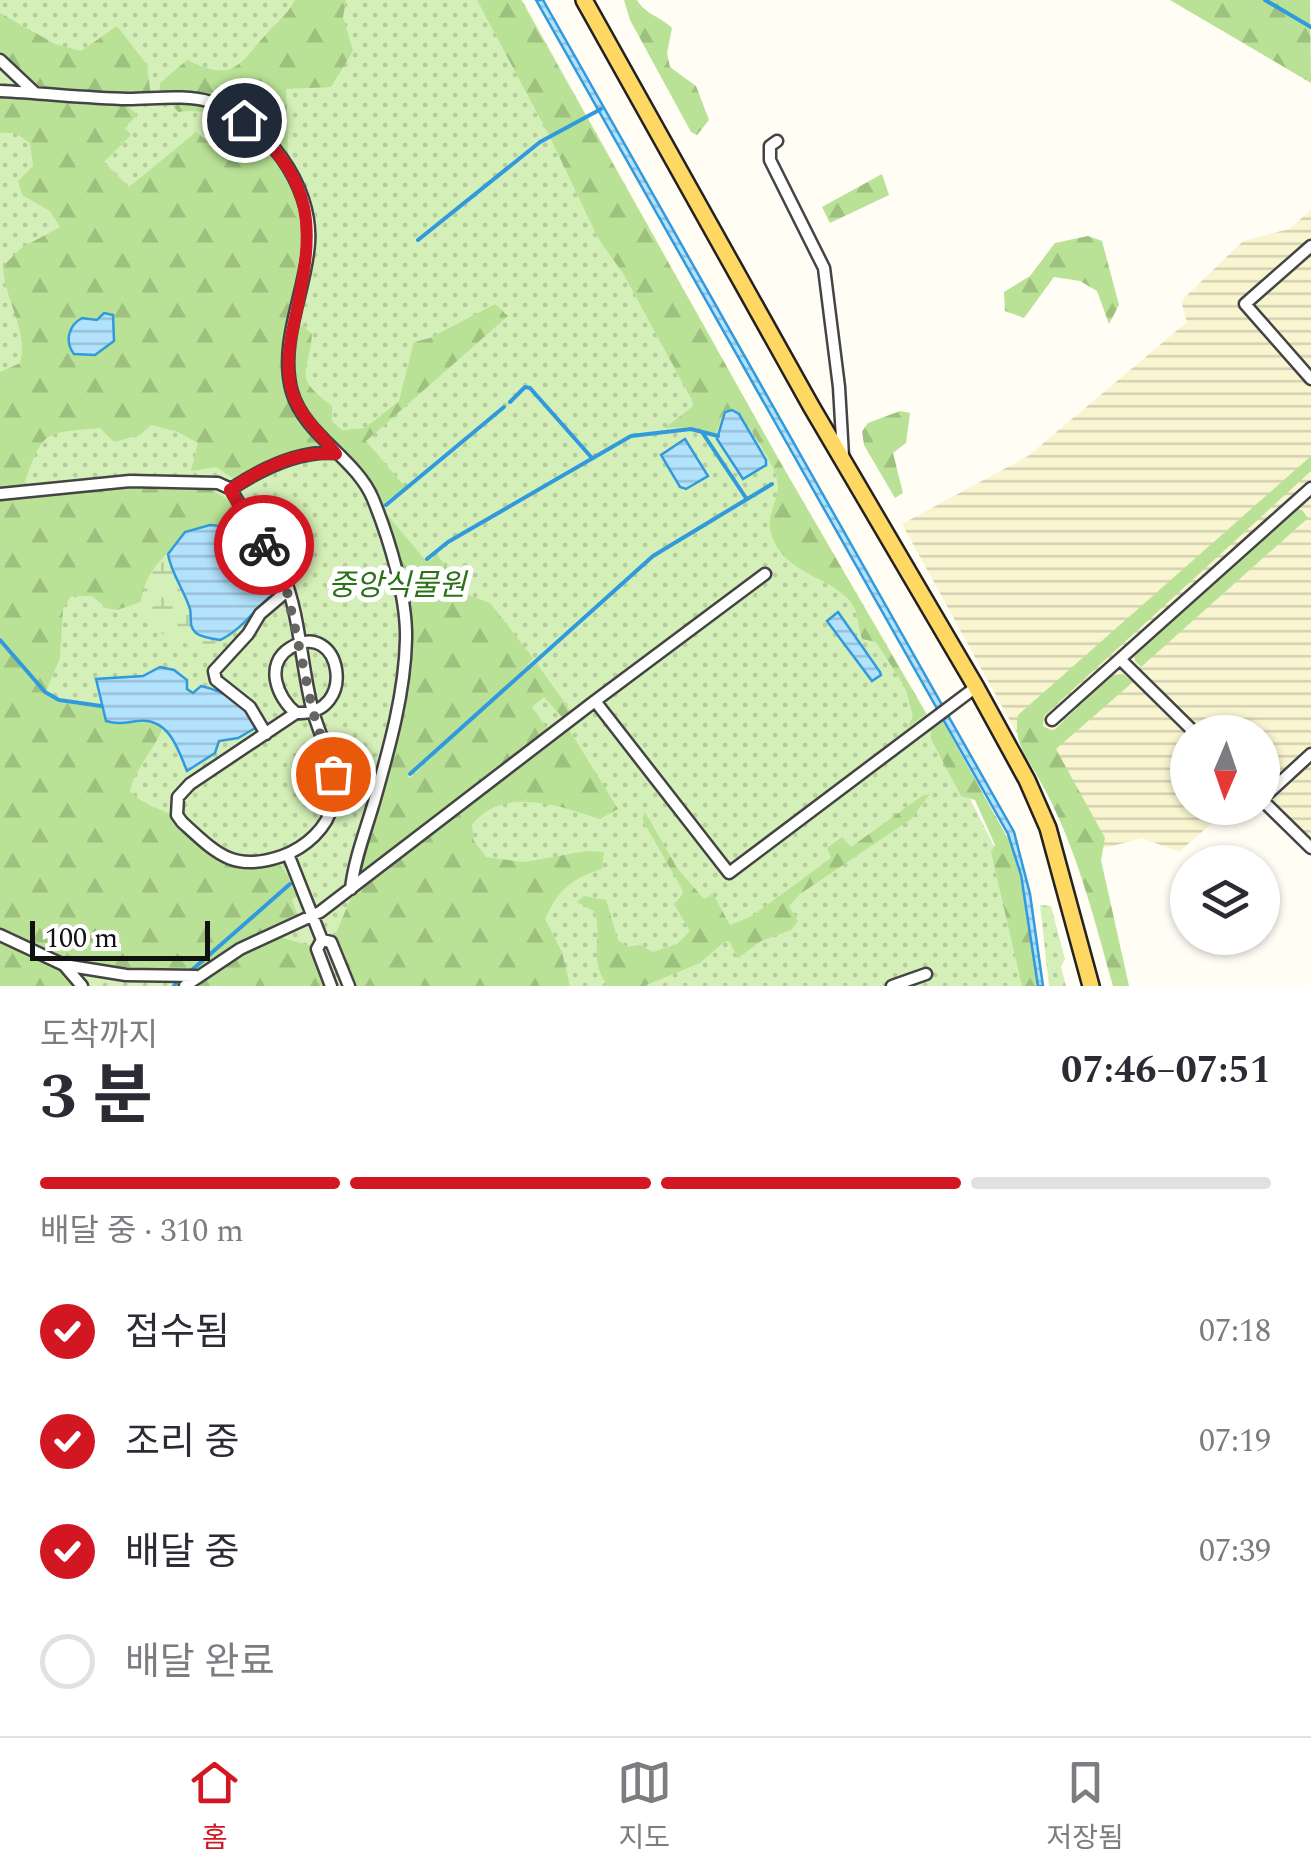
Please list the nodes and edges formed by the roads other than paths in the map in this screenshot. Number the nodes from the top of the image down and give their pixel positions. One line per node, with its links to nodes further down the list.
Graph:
1 (584, 0): 9 (main road)
2 (0, 60): 4 (street)
3 (0, 92): 4 (street)
4 (35, 93): 8 (street)
5 (777, 141): 9 (street)
6 (1311, 246): 7 (street)
7 (1311, 379)
8 (336, 454): 11 (street); 31 (street)
9 (844, 462): 19 (main road)
10 (1311, 488): 13 (street)
11 (230, 490): 12 (street); 16 (street)
12 (0, 494)
13 (1301, 497): 14 (street); 18 (street)
14 (1311, 508)
15 (765, 574): 20 (street)
16 (287, 591): 17 (street); 25 (street)
17 (299, 643): 21 (street); 21 (street); 22 (street)
18 (1120, 659): 23 (street); 24 (street)
19 (976, 687): 20 (street); 43 (main road)
20 (595, 701): 31 (street)
21 (313, 712): 22 (street); 30 (street)
22 (296, 714): 25 (street)
23 (1177, 715)
24 (1052, 720)
25 (266, 734): 30 (street)
26 (1311, 754): 27 (street)
27 (1280, 783)
28 (1280, 818): 29 (street)
29 (1311, 848)
30 (288, 854): 32 (street)
31 (351, 889): 32 (street)
32 (314, 916): 34 (street); 37 (street)
33 (0, 935): 35 (street)
34 (322, 940): 40 (street); 41 (street)
35 (64, 964): 37 (street); 38 (street)
36 (926, 974): 42 (street)
37 (196, 976): 39 (street)
38 (82, 986)
39 (185, 986)
40 (331, 986)
41 (349, 986)
42 (892, 986)
43 (1092, 986)

